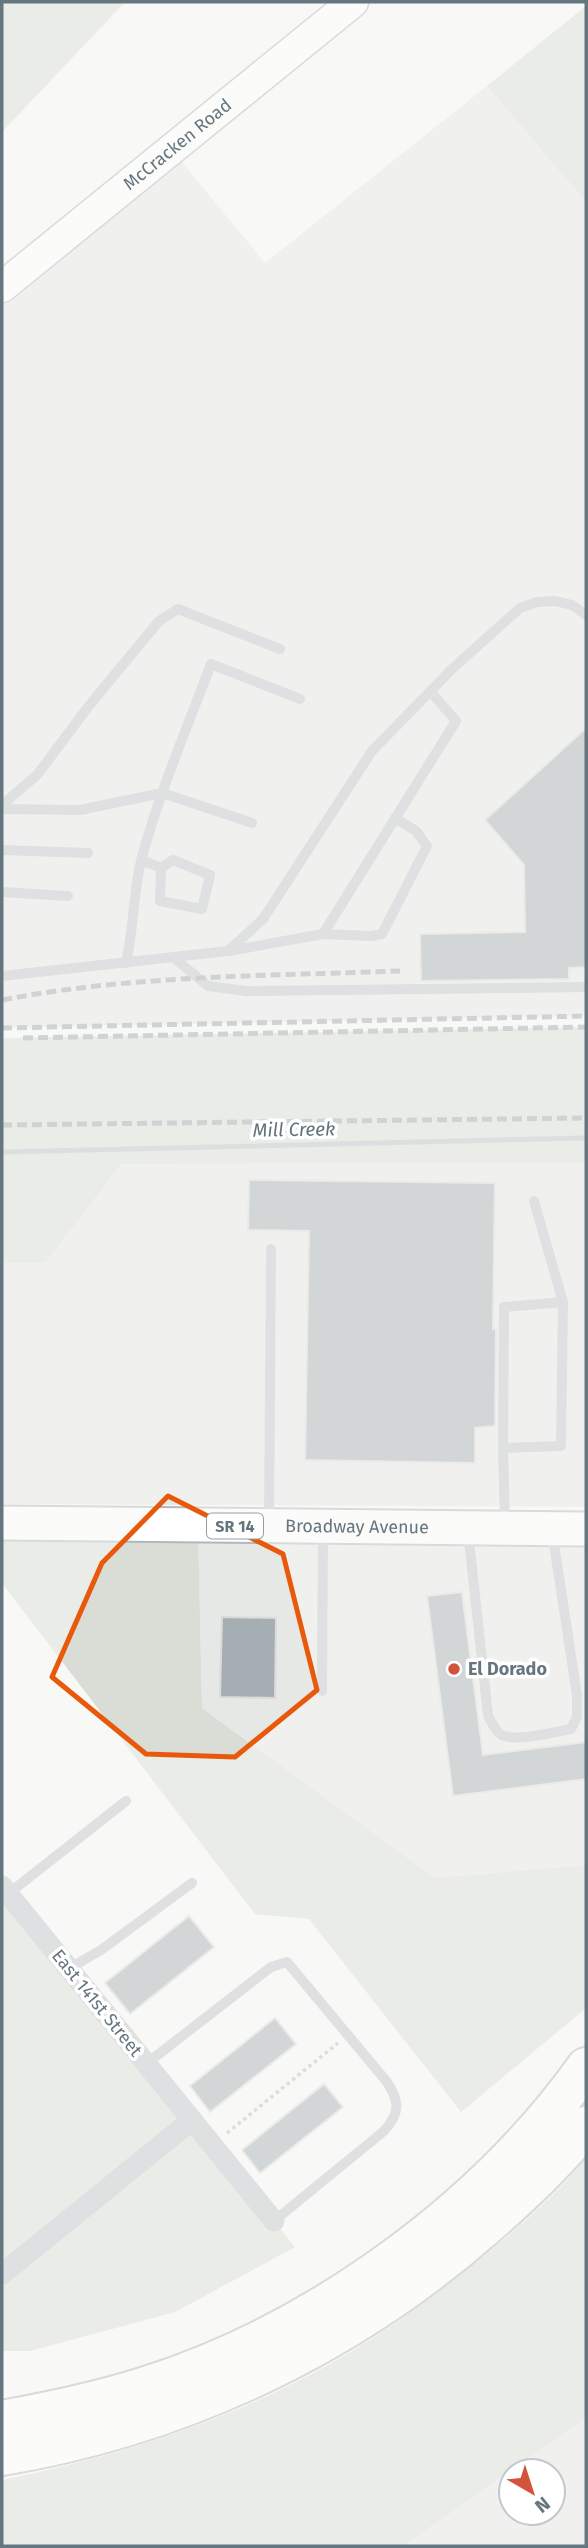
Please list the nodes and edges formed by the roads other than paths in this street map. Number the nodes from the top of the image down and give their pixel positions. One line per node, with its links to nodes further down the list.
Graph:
1 (353, 2): 2 (street, McCracken Road)
2 (2, 287)
3 (586, 615): 5 (lane)
4 (280, 649): 8 (lane)
5 (430, 691): 9 (lane); 18 (lane)
6 (300, 699): 7 (lane)
7 (162, 793): 8 (lane); 10 (lane); 13 (lane)
8 (2, 807)
9 (395, 818): 17 (lane); 17 (lane)
10 (252, 823)
11 (2, 850): 12 (lane)
12 (89, 853)
13 (141, 860): 14 (lane); 20 (lane)
14 (160, 868): 14 (lane)
15 (2, 891): 16 (lane)
16 (68, 896)
17 (323, 934): 18 (lane)
18 (228, 951): 19 (lane)
19 (174, 958): 20 (lane); 22 (lane)
20 (126, 963): 21 (lane)
21 (2, 976)
22 (586, 987)
23 (534, 1202): 25 (lane)
24 (271, 1249): 28 (lane)
25 (563, 1302): 26 (lane); 26 (lane)
26 (503, 1448): 31 (lane)
27 (2, 1523): 28 (main road, Broadway Avenue / SR 14)
28 (269, 1526): 29 (main road, Broadway Avenue / SR 14)
29 (323, 1527): 30 (main road, Broadway Avenue / SR 14); 34 (lane)
30 (468, 1528): 31 (main road, Broadway Avenue / SR 14); 32 (lane)
31 (505, 1528): 32 (main road, Broadway Avenue / SR 14)
32 (552, 1529): 33 (main road, Broadway Avenue / SR 14)
33 (586, 1529)
34 (322, 1691)
35 (126, 1801): 37 (lane)
36 (192, 1883): 38 (lane)
37 (5, 1890): 38 (street, East 141st Street)
38 (70, 1968): 39 (street, East 141st Street)
39 (146, 2064): 41 (street, East 141st Street); 43 (lane)
40 (586, 2067): 45 (highway)
41 (192, 2120): 43 (street, East 141st Street); 44 (street)
42 (586, 2126): 46 (highway)
43 (274, 2221)
44 (2, 2274)
45 (2, 2420)
46 (2, 2456)

